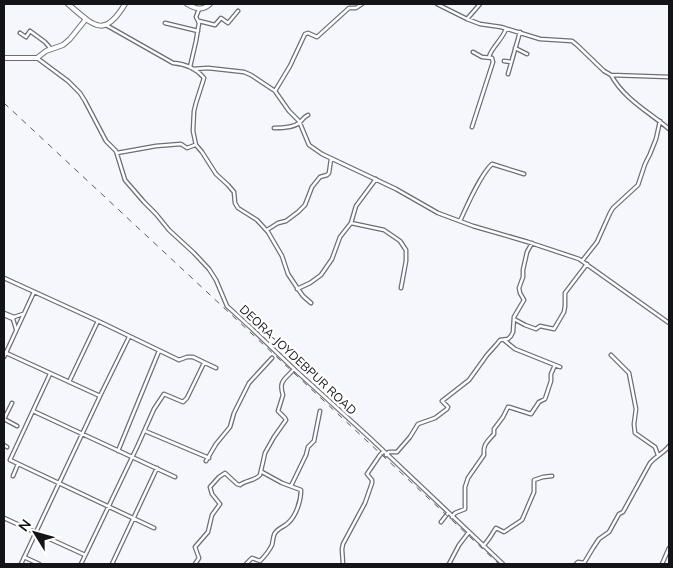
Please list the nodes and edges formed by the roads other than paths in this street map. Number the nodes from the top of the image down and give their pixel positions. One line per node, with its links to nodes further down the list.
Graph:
1 (68, 4): 10 (main road)
2 (125, 4): 14 (main road)
3 (187, 4): 8 (main road)
4 (210, 4): 8 (main road)
5 (362, 4): 34 (street)
6 (437, 4): 11 (street)
7 (480, 4): 11 (street)
8 (198, 9): 12 (street)
9 (238, 11): 12 (street)
10 (86, 18): 14 (main road); 20 (main road)
11 (468, 20): 15 (street)
12 (199, 21): 16 (street)
13 (165, 23): 16 (street)
14 (106, 25): 28 (street)
15 (506, 29): 17 (street); 23 (street)
16 (198, 31): 28 (street)
17 (520, 32): 19 (street); 31 (street)
18 (20, 33): 20 (street)
19 (516, 48): 22 (street); 27 (street)
20 (51, 49): 25 (main road)
21 (473, 52): 23 (street)
22 (527, 54)
23 (489, 57): 38 (street)
24 (4, 58): 25 (main road)
25 (37, 58): 42 (street, DEORA-JOYDEBPUR ROAD)
26 (504, 61): 27 (street)
27 (511, 62): 30 (street)
28 (192, 68): 34 (street); 41 (street)
29 (651, 72): 32 (street)
30 (508, 74)
31 (611, 75): 32 (street); 36 (street)
32 (646, 76): 33 (street)
33 (669, 77)
34 (275, 91): 37 (street)
35 (308, 115): 37 (street)
36 (660, 121): 40 (street); 50 (street)
37 (299, 123): 39 (street); 43 (street)
38 (472, 127)
39 (274, 128)
40 (669, 129)
41 (196, 145): 42 (street); 48 (street)
42 (117, 152): 75 (street, DEORA-JOYDEBPUR ROAD)
43 (331, 159): 45 (street); 48 (street)
44 (524, 174): 46 (street)
45 (376, 179): 46 (street); 47 (street)
46 (460, 221): 49 (street)
47 (351, 223): 53 (street); 54 (street)
48 (267, 230): 54 (street)
49 (532, 243): 50 (street); 60 (street)
50 (582, 261): 51 (street)
51 (587, 264): 60 (street); 62 (street)
52 (4, 278): 55 (street)
53 (401, 288)
54 (297, 289): 56 (street)
55 (34, 292): 57 (street); 61 (street)
56 (311, 302)
57 (24, 313): 59 (street); 63 (street)
58 (4, 314): 59 (street)
59 (13, 318): 63 (street)
60 (514, 319): 65 (street)
61 (98, 322): 64 (street); 77 (street)
62 (669, 323)
63 (16, 330): 67 (street)
64 (129, 337): 66 (street); 78 (street)
65 (504, 340): 72 (street); 89 (street)
66 (159, 351): 71 (street); 87 (street)
67 (5, 352): 69 (street); 76 (street)
68 (611, 355): 90 (street)
69 (4, 357)
70 (272, 358): 84 (street)
71 (204, 363): 74 (street); 84 (street)
72 (555, 365): 73 (street); 102 (street)
73 (560, 367)
74 (216, 368)
75 (294, 369): 88 (street, DEORA-JOYDEBPUR ROAD); 94 (street)
76 (50, 374): 77 (street); 80 (street)
77 (69, 382): 78 (street)
78 (100, 396): 85 (street)
79 (12, 403): 82 (street)
80 (33, 411): 85 (street); 92 (street)
81 (320, 411): 99 (street)
82 (4, 419): 83 (street)
83 (17, 426)
84 (145, 431): 91 (street)
85 (82, 434): 87 (street); 98 (street)
86 (669, 446): 90 (street)
87 (118, 451): 91 (street)
88 (383, 452): 89 (street, DEORA-JOYDEBPUR ROAD); 119 (street)
89 (386, 455): 101 (street, DEORA-JOYDEBPUR ROAD)
90 (658, 456): 122 (street)
91 (132, 457): 93 (street); 100 (street)
92 (18, 464): 95 (street); 98 (street)
93 (156, 468): 97 (street); 104 (street)
94 (262, 472): 99 (street); 117 (street)
95 (13, 476)
96 (552, 476): 109 (street)
97 (175, 477)
98 (59, 484): 100 (street); 108 (street)
99 (291, 486): 118 (street)
100 (109, 507): 104 (street); 111 (street)
101 (448, 513): 102 (street, DEORA-JOYDEBPUR ROAD); 105 (street)
102 (452, 516): 107 (street, DEORA-JOYDEBPUR ROAD)
103 (4, 518): 108 (street)
104 (133, 518): 106 (street); 116 (street)
105 (441, 522)
106 (154, 528)
107 (469, 532): 109 (street, DEORA-JOYDEBPUR ROAD); 120 (street)
108 (35, 533): 111 (street); 112 (street)
109 (483, 546): 121 (street, DEORA-JOYDEBPUR ROAD)
110 (669, 548): 123 (street)
111 (86, 555): 115 (street)
112 (24, 557): 113 (street); 114 (street)
113 (21, 564)
114 (40, 564)
115 (81, 564)
116 (112, 564)
117 (196, 564)
118 (246, 564)
119 (343, 564)
120 (448, 564)
121 (503, 564)
122 (576, 564)
123 (662, 564)

